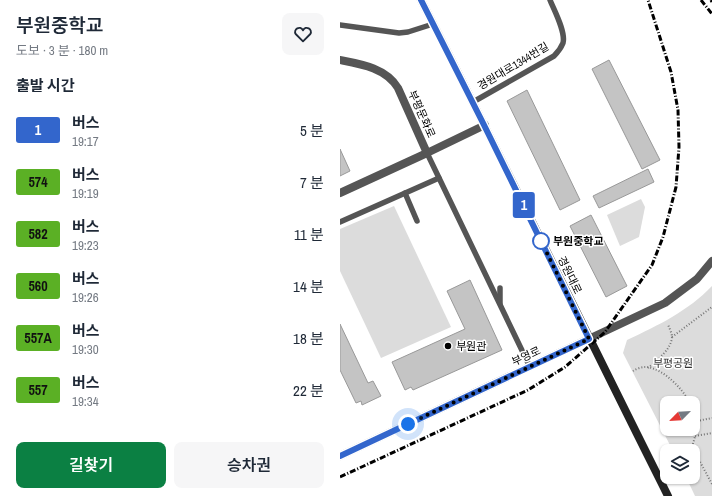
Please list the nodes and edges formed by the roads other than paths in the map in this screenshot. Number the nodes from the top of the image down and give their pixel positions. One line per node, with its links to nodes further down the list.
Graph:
1 (421, 0): 3 (main road, 경원대로)
2 (550, 0): 6 (lane, 경원대로1344번길)
3 (433, 24): 4 (lane); 6 (main road, 경원대로)
4 (340, 25)
5 (340, 60): 8 (street, 부평문화로)
6 (473, 102): 7 (main road, 경원대로)
7 (484, 125): 8 (street, 부평문화로); 17 (main road, 경원대로)
8 (427, 153): 9 (lane); 10 (street)
9 (439, 178): 11 (lane); 16 (lane)
10 (340, 193)
11 (405, 193): 12 (lane); 13 (lane)
12 (417, 221)
13 (340, 222)
14 (712, 262): 17 (street, 부영로)
15 (500, 288): 16 (lane)
16 (500, 303): 18 (lane)
17 (589, 339): 18 (street, 부영로); 20 (main road, 경원대로)
18 (530, 367): 19 (street, 부영로)
19 (340, 456)
20 (668, 496)

